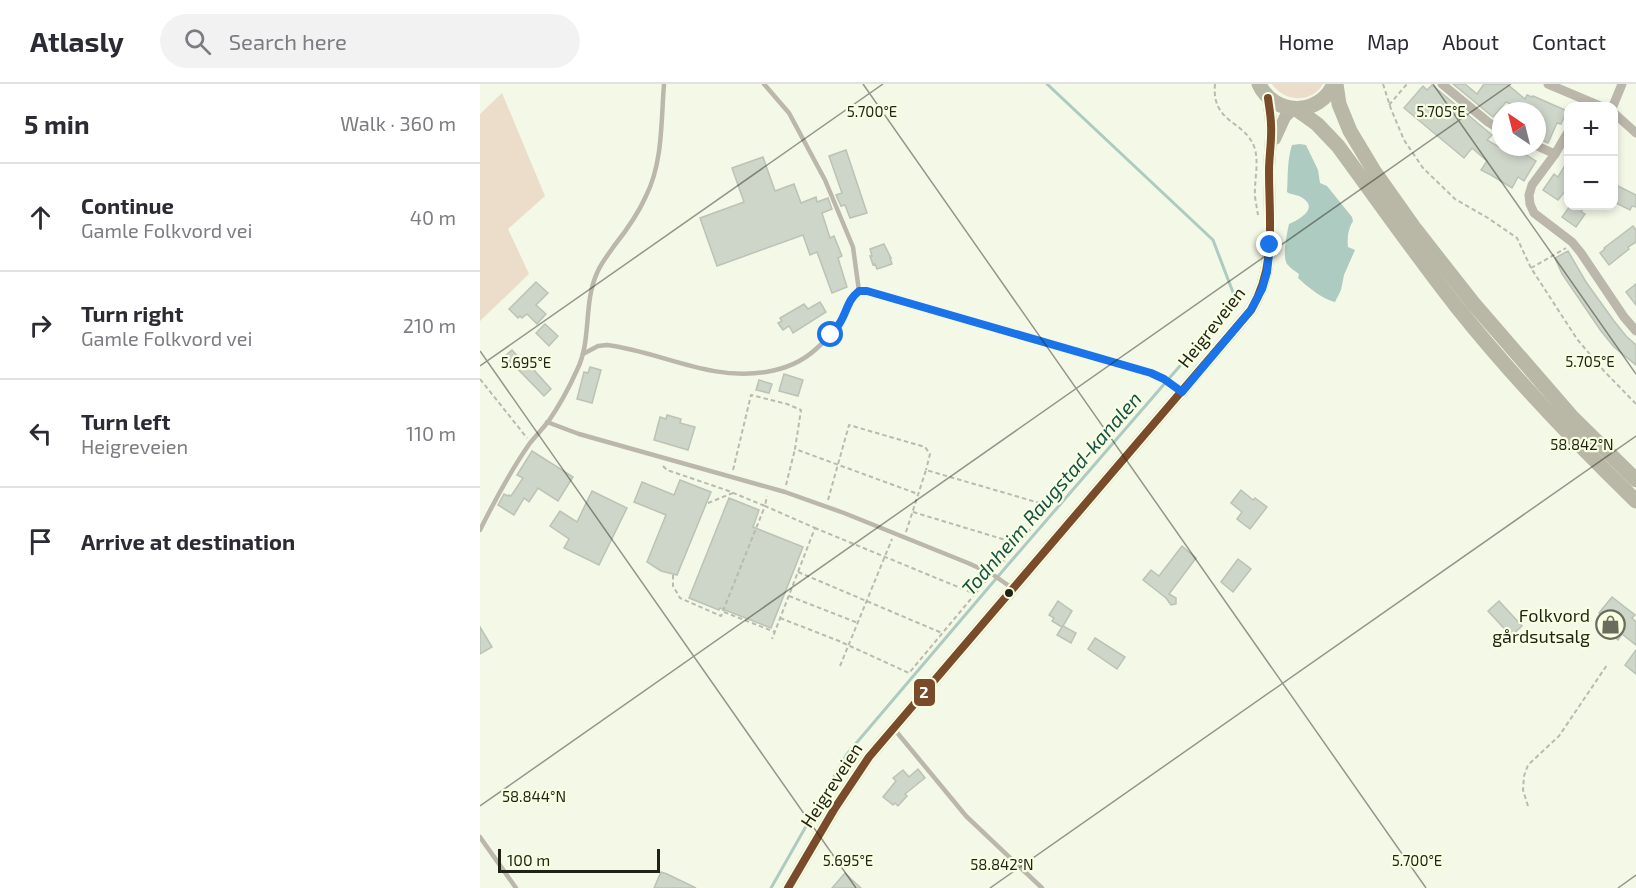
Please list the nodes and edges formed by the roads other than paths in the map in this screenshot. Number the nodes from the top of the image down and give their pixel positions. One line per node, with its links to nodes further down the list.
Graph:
1 (664, 84): 21 (lane)
2 (764, 84): 19 (lane)
3 (1259, 84): 8 (highway)
4 (1335, 84): 11 (highway); 24 (highway)
5 (1442, 84): 13 (street)
6 (1548, 84): 9 (street)
7 (1622, 84): 10 (street)
8 (1268, 98): 11 (highway); 17 (main road, Heigreveien)
9 (1582, 102)
10 (1614, 102)
11 (1295, 109): 17 (main road, Heigreveien); 25 (highway)
12 (1618, 117): 14 (street)
13 (1492, 124)
14 (1636, 133)
15 (1564, 140): 18 (street)
16 (1546, 150): 18 (street)
17 (1270, 152): 22 (main road, Heigreveien)
18 (1555, 154): 20 (street)
19 (859, 291): 21 (lane); 22 (lane)
20 (1636, 332)
21 (583, 354): 23 (lane)
22 (1182, 392): 27 (main road, Heigreveien)
23 (548, 422): 26 (lane); 27 (lane)
24 (1636, 480)
25 (1636, 501)
26 (480, 530)
27 (1009, 585): 28 (main road, Heigreveien)
28 (893, 728): 31 (main road, Heigreveien); 32 (lane)
29 (480, 837): 30 (lane)
30 (516, 888)
31 (788, 888)
32 (1042, 888)

